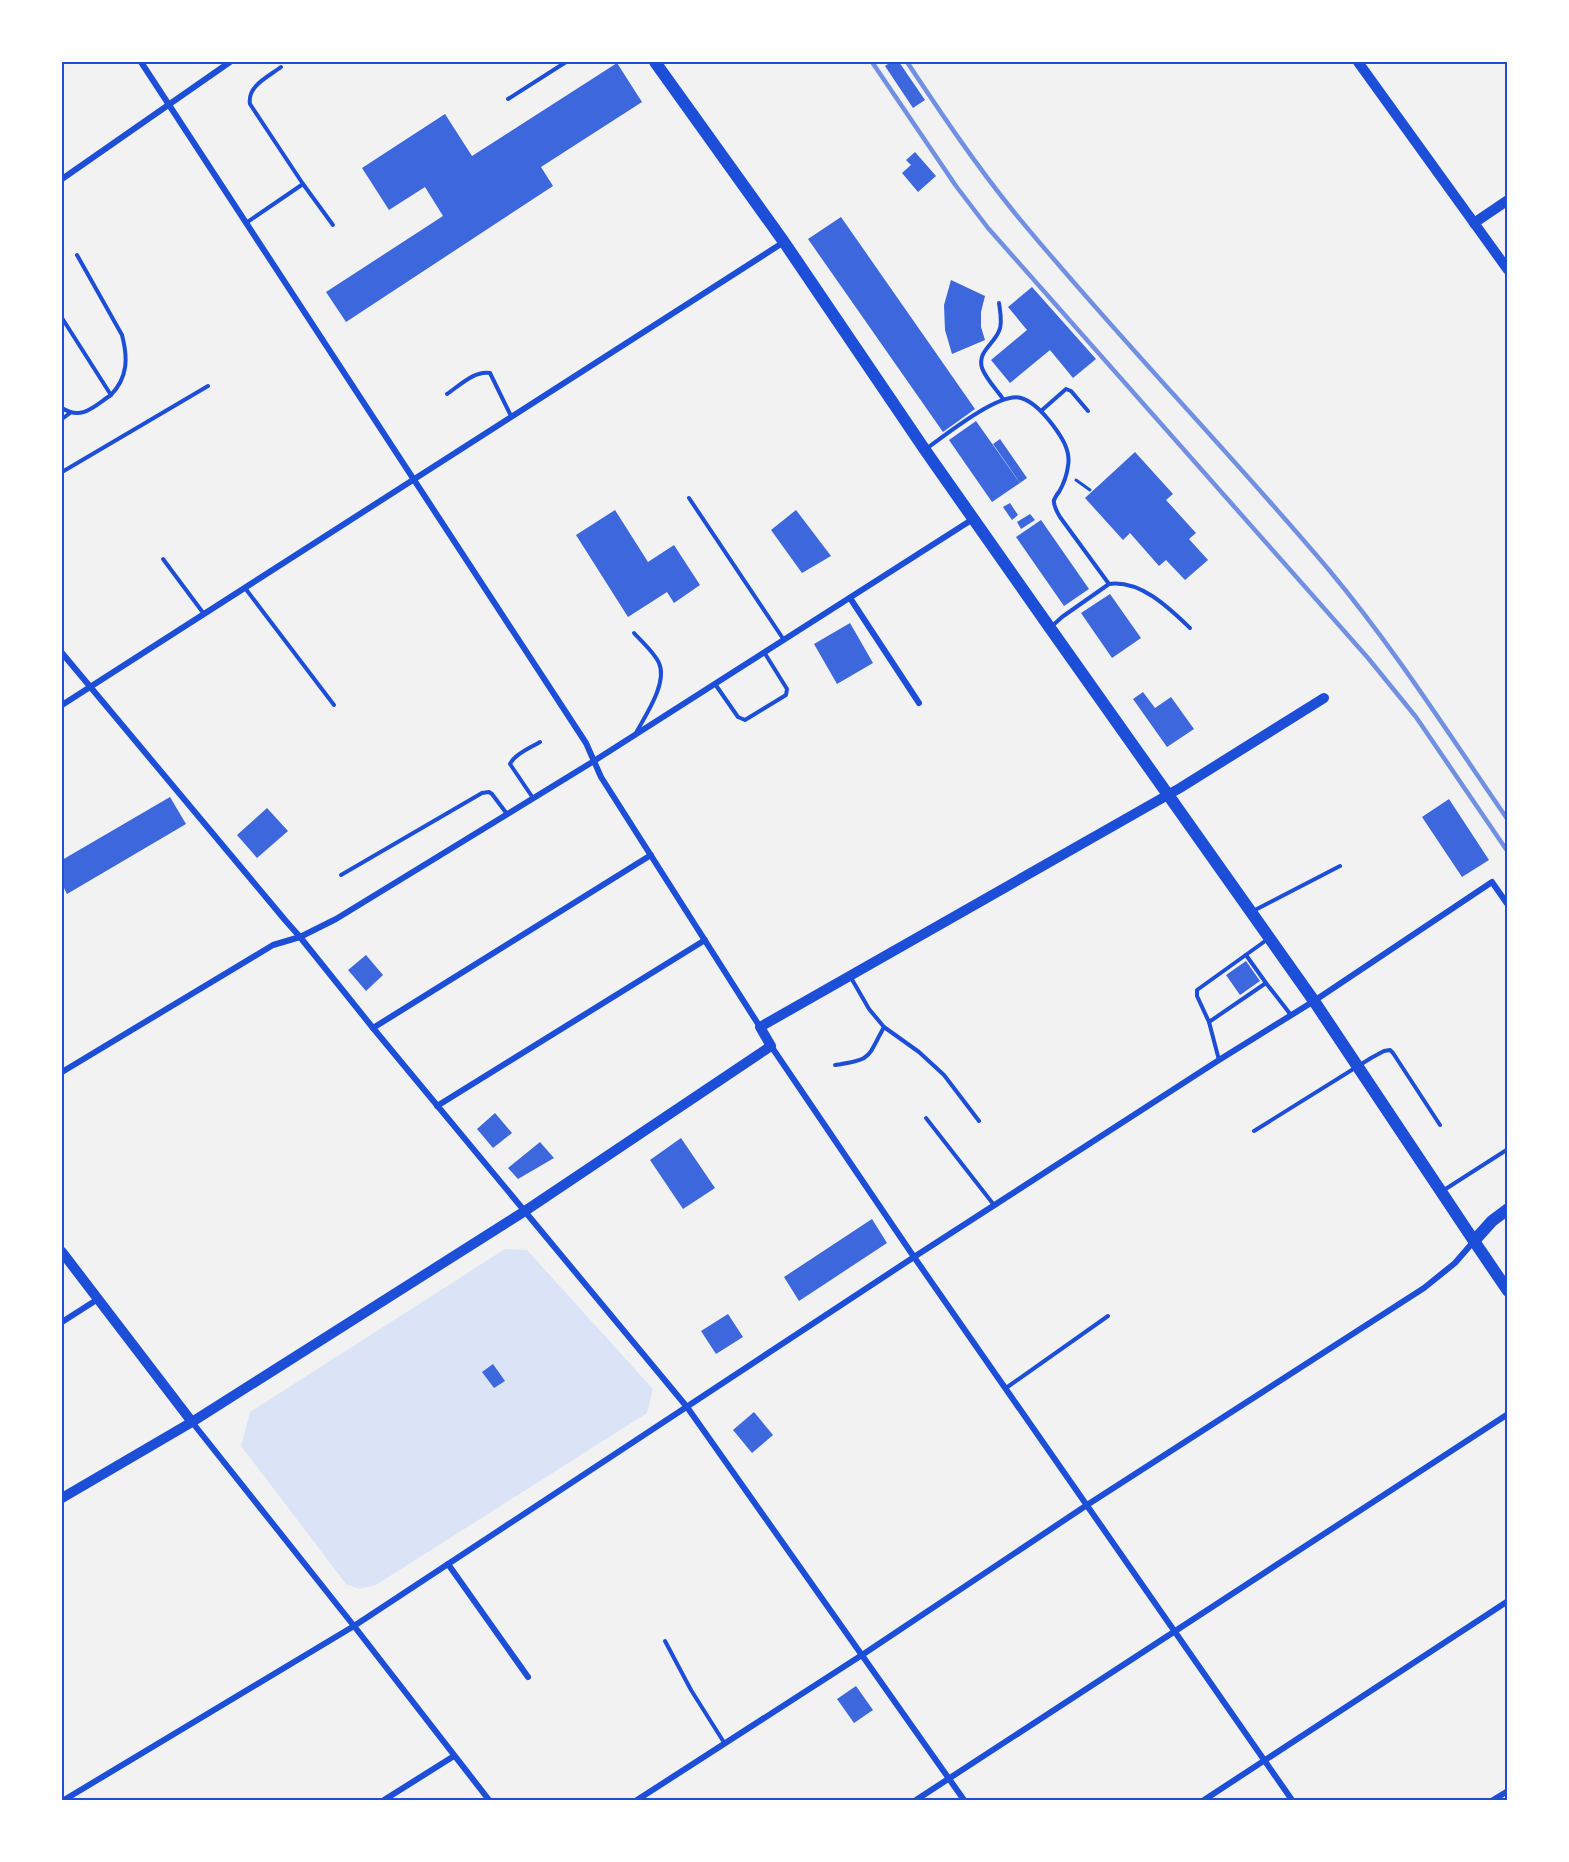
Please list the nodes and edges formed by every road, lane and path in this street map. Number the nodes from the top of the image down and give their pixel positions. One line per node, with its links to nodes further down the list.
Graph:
1 (141, 62): 8 (street)
2 (230, 62): 8 (street)
3 (566, 62): 7 (lane)
4 (655, 62): 15 (main road)
5 (1364, 63): 13 (street)
6 (282, 67): 10 (lane)
7 (508, 99)
8 (168, 104): 9 (street); 12 (street)
9 (62, 179)
10 (303, 184): 12 (lane); 14 (lane)
11 (1508, 200): 13 (street)
12 (246, 223): 33 (street)
13 (1474, 223): 17 (street)
14 (333, 225)
15 (784, 242): 28 (street); 30 (main road)
16 (77, 255): 22 (lane)
17 (1508, 270)
18 (999, 303): 23 (lane)
19 (62, 318): 22 (lane)
20 (208, 386): 31 (lane)
21 (447, 394): 28 (lane)
22 (111, 395): 27 (lane)
23 (1003, 399): 25 (lane); 30 (lane)
24 (62, 408): 27 (lane)
25 (1040, 411): 26 (lane); 32 (lane)
26 (1088, 411)
27 (70, 413): 29 (lane)
28 (511, 416): 33 (street)
29 (62, 419)
30 (925, 450): 36 (main road)
31 (62, 472)
32 (1066, 475): 34 (path); 38 (lane)
33 (414, 479): 39 (street); 56 (street)
34 (1090, 490)
35 (688, 498): 45 (lane)
36 (973, 519): 40 (street); 42 (main road)
37 (163, 559): 41 (lane)
38 (1109, 584): 42 (lane); 43 (lane)
39 (245, 587): 41 (street); 53 (lane)
40 (850, 598): 45 (street); 51 (street)
41 (204, 614): 49 (street)
42 (1050, 628): 57 (main road)
43 (1190, 628)
44 (634, 633): 54 (lane)
45 (784, 640): 46 (street)
46 (765, 652): 48 (street); 48 (lane)
47 (62, 653): 49 (street)
48 (715, 684): 54 (street)
49 (89, 687): 52 (street); 65 (street)
50 (1324, 698): 57 (street)
51 (919, 703)
52 (62, 705)
53 (334, 705)
54 (635, 734): 56 (street)
55 (540, 741): 58 (lane)
56 (594, 761): 58 (street); 60 (street)
57 (1167, 795): 64 (main road); 69 (street)
58 (533, 798): 59 (street)
59 (507, 814): 62 (lane); 65 (street)
60 (651, 855): 67 (street); 76 (street)
61 (1340, 866): 64 (lane)
62 (341, 875)
63 (1508, 905): 71 (street)
64 (1251, 912): 66 (main road)
65 (300, 937): 76 (street); 81 (street)
66 (1269, 939): 68 (lane); 71 (main road)
67 (705, 940): 74 (street); 82 (street)
68 (1246, 955): 70 (lane); 73 (lane)
69 (850, 976): 74 (street); 75 (lane)
70 (1266, 983): 72 (lane); 73 (lane)
71 (1314, 1001): 72 (street); 80 (main road)
72 (1292, 1015): 78 (street)
73 (1209, 1022): 78 (lane)
74 (760, 1027): 77 (street)
75 (884, 1027): 79 (lane); 84 (lane)
76 (373, 1028): 82 (street)
77 (771, 1046): 91 (street); 94 (street)
78 (1219, 1060): 89 (street)
79 (835, 1065)
80 (1358, 1067): 85 (lane); 86 (lane); 88 (main road)
81 (62, 1072)
82 (437, 1106): 91 (street)
83 (926, 1118): 89 (lane)
84 (979, 1121)
85 (1440, 1125)
86 (1254, 1131)
87 (1508, 1149): 88 (lane)
88 (1441, 1192): 92 (main road)
89 (994, 1206): 94 (street)
90 (1508, 1209): 92 (main road)
91 (525, 1211): 100 (street); 102 (street)
92 (1474, 1241): 95 (main road); 104 (street)
93 (62, 1252): 96 (street)
94 (914, 1257): 99 (street); 100 (street)
95 (1508, 1291)
96 (98, 1299): 98 (street); 102 (street)
97 (1108, 1316): 99 (lane)
98 (62, 1322)
99 (1006, 1388): 104 (street)
100 (687, 1407): 105 (street); 110 (street)
101 (1508, 1414): 108 (street)
102 (192, 1422): 103 (street); 107 (street)
103 (62, 1498)
104 (1087, 1505): 108 (street); 110 (street)
105 (448, 1564): 107 (street); 111 (street)
106 (1508, 1600): 114 (street)
107 (354, 1626): 113 (street); 117 (street)
108 (1175, 1631): 114 (street); 115 (street)
109 (665, 1641): 112 (lane)
110 (862, 1655): 112 (street); 115 (street)
111 (528, 1677)
112 (725, 1744): 120 (street)
113 (454, 1756): 118 (street); 119 (street)
114 (1264, 1761): 123 (street); 124 (street)
115 (949, 1780): 121 (street); 122 (street)
116 (1508, 1791): 125 (street)
117 (64, 1800)
118 (384, 1800)
119 (489, 1800)
120 (638, 1800)
121 (916, 1800)
122 (964, 1800)
123 (1204, 1800)
124 (1292, 1800)
125 (1493, 1800)

